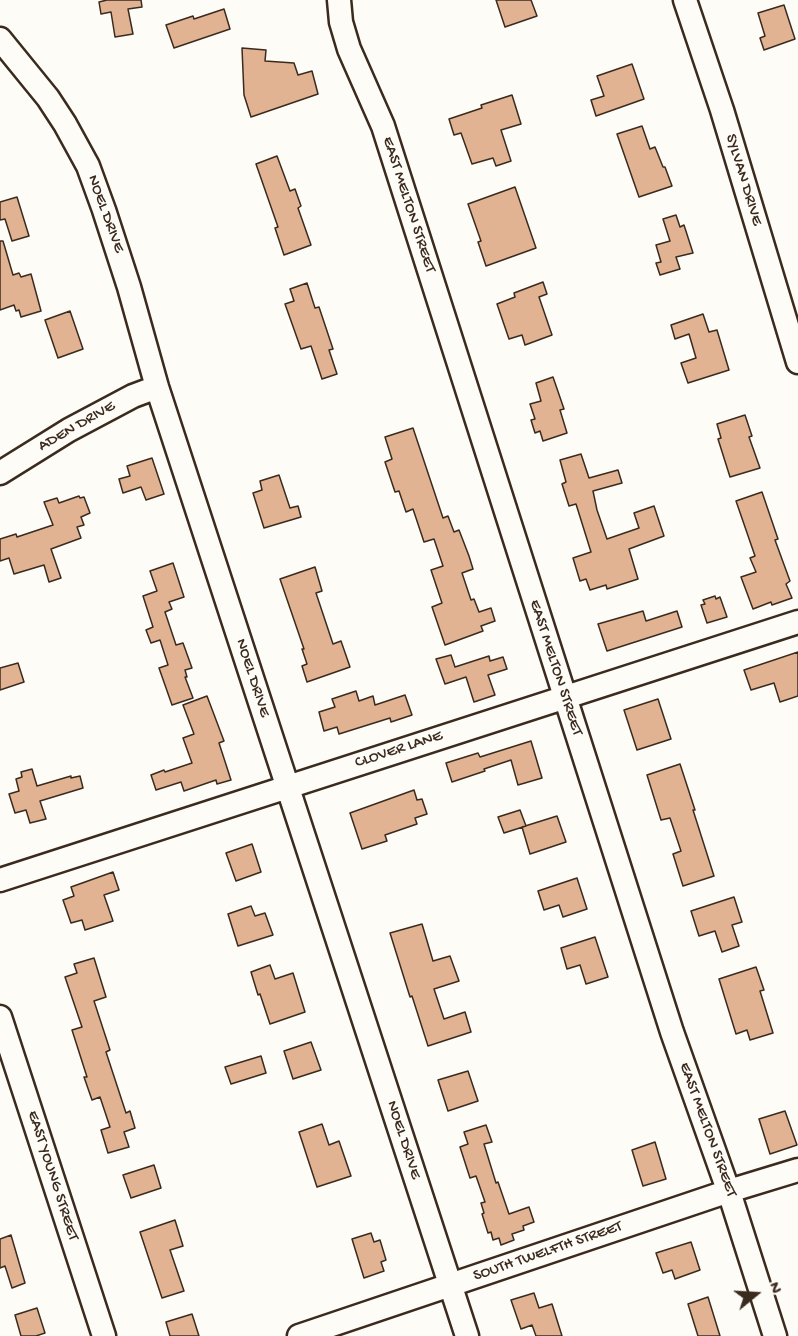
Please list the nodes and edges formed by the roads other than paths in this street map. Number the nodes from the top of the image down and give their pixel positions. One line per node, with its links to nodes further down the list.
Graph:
1 (339, 0): 8 (street, EAST MELTON STREET)
2 (685, 0): 4 (street, SYLVAN DRIVE)
3 (0, 39): 5 (street, NOEL DRIVE)
4 (797, 355)
5 (158, 387): 6 (street, ADEN DRIVE); 9 (street, NOEL DRIVE)
6 (0, 473)
7 (798, 622): 8 (street, CLOVER LANE)
8 (564, 698): 9 (street, CLOVER LANE); 14 (street, EAST MELTON STREET)
9 (287, 786): 10 (street, CLOVER LANE); 15 (street, NOEL DRIVE)
10 (0, 880)
11 (0, 1017): 12 (street, EAST YOUNG STREET)
12 (9, 1072): 16 (street, EAST YOUNG STREET)
13 (798, 1170): 14 (street, SOUTH TWELFTH STREET)
14 (729, 1191): 15 (street, SOUTH TWELFTH STREET); 19 (street, EAST MELTON STREET)
15 (450, 1286): 17 (street, SOUTH TWELFTH STREET); 18 (street, NOEL DRIVE)
16 (104, 1336)
17 (299, 1336)
18 (467, 1336)
19 (775, 1336)

